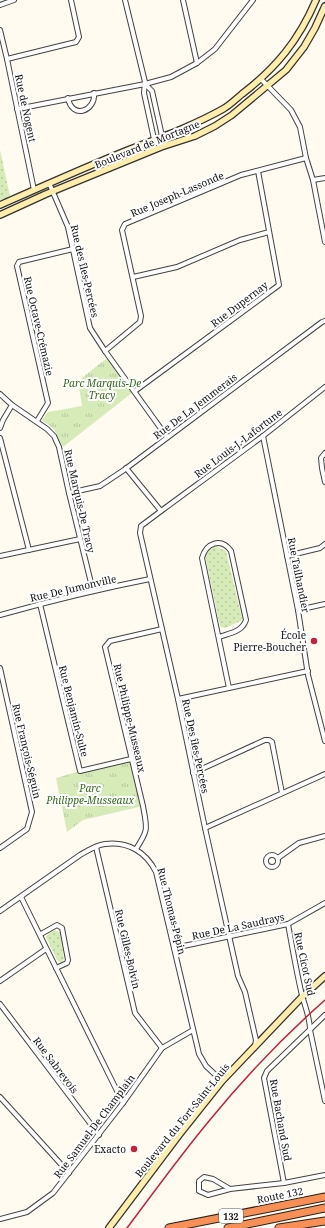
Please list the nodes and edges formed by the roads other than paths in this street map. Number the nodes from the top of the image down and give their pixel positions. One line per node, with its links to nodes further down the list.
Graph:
1 (14, 0): 7 (street)
2 (71, 0): 10 (street)
3 (125, 0): 13 (street)
4 (183, 0): 11 (street)
5 (253, 0): 11 (street)
6 (316, 0): 12 (main road, Boulevard de Mortagne)
7 (0, 5)
8 (325, 6): 14 (main road, Boulevard de Mortagne)
9 (0, 30): 10 (street, Rue de Nogent)
10 (7, 58): 17 (street, Rue de Nogent)
11 (197, 64): 13 (street)
12 (261, 79): 14 (street); 18 (main road, Boulevard de Mortagne)
13 (145, 84): 15 (street); 18 (street); 19 (street)
14 (268, 86): 20 (main road, Boulevard de Mortagne); 21 (street)
15 (94, 94): 16 (street); 16 (street)
16 (68, 98): 17 (street)
17 (17, 109): 26 (street, Rue de Nogent)
18 (162, 136): 19 (main road, Boulevard de Mortagne); 20 (street)
19 (154, 139): 20 (street); 25 (main road, Boulevard de Mortagne)
20 (161, 147): 27 (main road, Boulevard de Mortagne)
21 (306, 158): 22 (street, Rue Joseph-Lassonde); 24 (street)
22 (258, 171): 30 (street, Rue Dupernay); 33 (street, Rue Joseph-Lassonde)
23 (325, 178): 24 (street)
24 (313, 180): 31 (street)
25 (49, 183): 26 (main road, Boulevard de Mortagne); 27 (street, Rue des îles-Percées)
26 (34, 190): 28 (main road, Boulevard de Mortagne)
27 (52, 192): 29 (main road, Boulevard de Mortagne); 32 (street, Rue des îles-Percées)
28 (0, 205)
29 (0, 215)
30 (269, 232): 33 (street); 37 (street, Rue Dupernay)
31 (325, 242)
32 (73, 248): 35 (street, Rue des îles-Percées); 40 (street, Rue Octave-Crémazie)
33 (133, 277): 35 (street, Rue Joseph-Lassonde)
34 (325, 321): 43 (street, Rue De La Jemmerais)
35 (105, 351): 37 (street, Rue des îles-Percées)
36 (325, 387): 42 (street, Rue Louis-J.-Lafortune)
37 (135, 391): 43 (street, Rue des îles-Percées)
38 (0, 394): 39 (street, Rue Marquis-De Tracy)
39 (12, 405): 40 (street, Rue Marquis-De Tracy); 41 (street)
40 (37, 421): 48 (street, Rue Marquis-De Tracy)
41 (0, 428)
42 (263, 436): 49 (street, Rue Louis-J.-Lafortune); 54 (street, Rue Tailhandier)
43 (167, 437): 46 (street, Rue De La Jemmerais)
44 (0, 438): 52 (street)
45 (325, 453): 47 (street)
46 (126, 468): 48 (street, Rue De La Jemmerais); 49 (street)
47 (325, 482)
48 (69, 493): 50 (street, Rue Marquis-De Tracy)
49 (161, 511): 55 (street, Rue Des îles-Percées)
50 (80, 539): 52 (street); 56 (street, Rue Marquis-De Tracy)
51 (325, 544): 54 (street)
52 (29, 550): 53 (street)
53 (0, 556)
54 (287, 556): 59 (street, Rue Tailhandier)
55 (150, 579): 56 (street, Rue De Jumonville); 61 (street, Rue Des îles-Percées)
56 (93, 591): 57 (street, Rue De Jumonville)
57 (40, 604): 60 (street, Rue De Jumonville); 70 (street, Rue Benjamin-Sulte)
58 (325, 604): 59 (street)
59 (298, 610): 64 (street, Rue Tailhandier)
60 (0, 615)
61 (162, 629): 68 (street, Rue Des îles-Percées); 70 (street, Rue Philippe-Musseaux)
62 (219, 637): 62 (street); 65 (street)
63 (0, 668): 66 (street, Rue François-Séguin)
64 (308, 672): 65 (street); 69 (street, Rue Tailhandier)
65 (230, 688): 68 (street)
66 (6, 696): 67 (street); 77 (street, Rue François-Séguin)
67 (0, 698)
68 (178, 699): 71 (street, Rue Des îles-Percées)
69 (325, 741)
70 (131, 759): 78 (street, Rue Philippe-Musseaux)
71 (193, 773): 73 (street); 74 (street, Rue Des îles-Percées)
72 (325, 774): 73 (street)
73 (282, 793): 74 (street)
74 (205, 828): 85 (street, Rue Des îles-Percées)
75 (325, 836): 79 (street)
76 (96, 847): 78 (street, Rue Thomas-Pépin); 80 (street, Rue Thomas-Pépin); 97 (street, Rue Gilles-Bolvin)
77 (0, 848)
78 (136, 849): 86 (street, Rue Thomas-Pépin)
79 (278, 858)
80 (21, 897): 82 (street, Rue Thomas-Pépin); 84 (street)
81 (325, 903): 83 (street, Rue De La Saudrays)
82 (0, 911)
83 (288, 924): 85 (street, Rue De La Saudrays); 91 (street, Rue Cicot Sud)
84 (40, 934): 87 (street); 88 (street)
85 (230, 935): 86 (street, Rue De La Saudrays); 96 (street, Rue Des îles-Percées)
86 (174, 948): 94 (street, Rue Thomas-Pépin)
87 (46, 949): 88 (street); 90 (street)
88 (56, 968): 101 (street)
89 (325, 976): 91 (main road, Boulevard du Fort-Saint-Louis)
90 (0, 981)
91 (302, 997): 95 (street, Rue Cicot Sud); 96 (main road, Boulevard du Fort-Saint-Louis)
92 (0, 1004): 102 (street, Rue Sabrevois)
93 (325, 1015): 95 (street)
94 (193, 1030): 97 (street, Rue Samuel-De Champlain); 98 (street, Rue Thomas-Pépin)
95 (310, 1030): 100 (street, Rue Cicot Sud); 105 (street, Rue Bachand Sud)
96 (255, 1047): 98 (main road, Boulevard du Fort-Saint-Louis)
97 (162, 1048): 101 (street, Rue Samuel-De Champlain)
98 (222, 1081): 111 (main road, Boulevard du Fort-Saint-Louis)
99 (0, 1097): 103 (street)
100 (325, 1101)
101 (124, 1103): 102 (street, Rue Samuel-De Champlain)
102 (99, 1135): 103 (street, Rue Samuel-De Champlain)
103 (69, 1173): 109 (street, Rue Samuel-De Champlain)
104 (325, 1175): 105 (street)
105 (284, 1183): 106 (street)
106 (230, 1189): 106 (street)
107 (325, 1197): 112 (highway, Route 132 / 132)
108 (325, 1208): 113 (highway, 132)
109 (0, 1219)
110 (325, 1221): 114 (highway)
111 (109, 1228)
112 (169, 1228)
113 (228, 1228)
114 (279, 1228)

